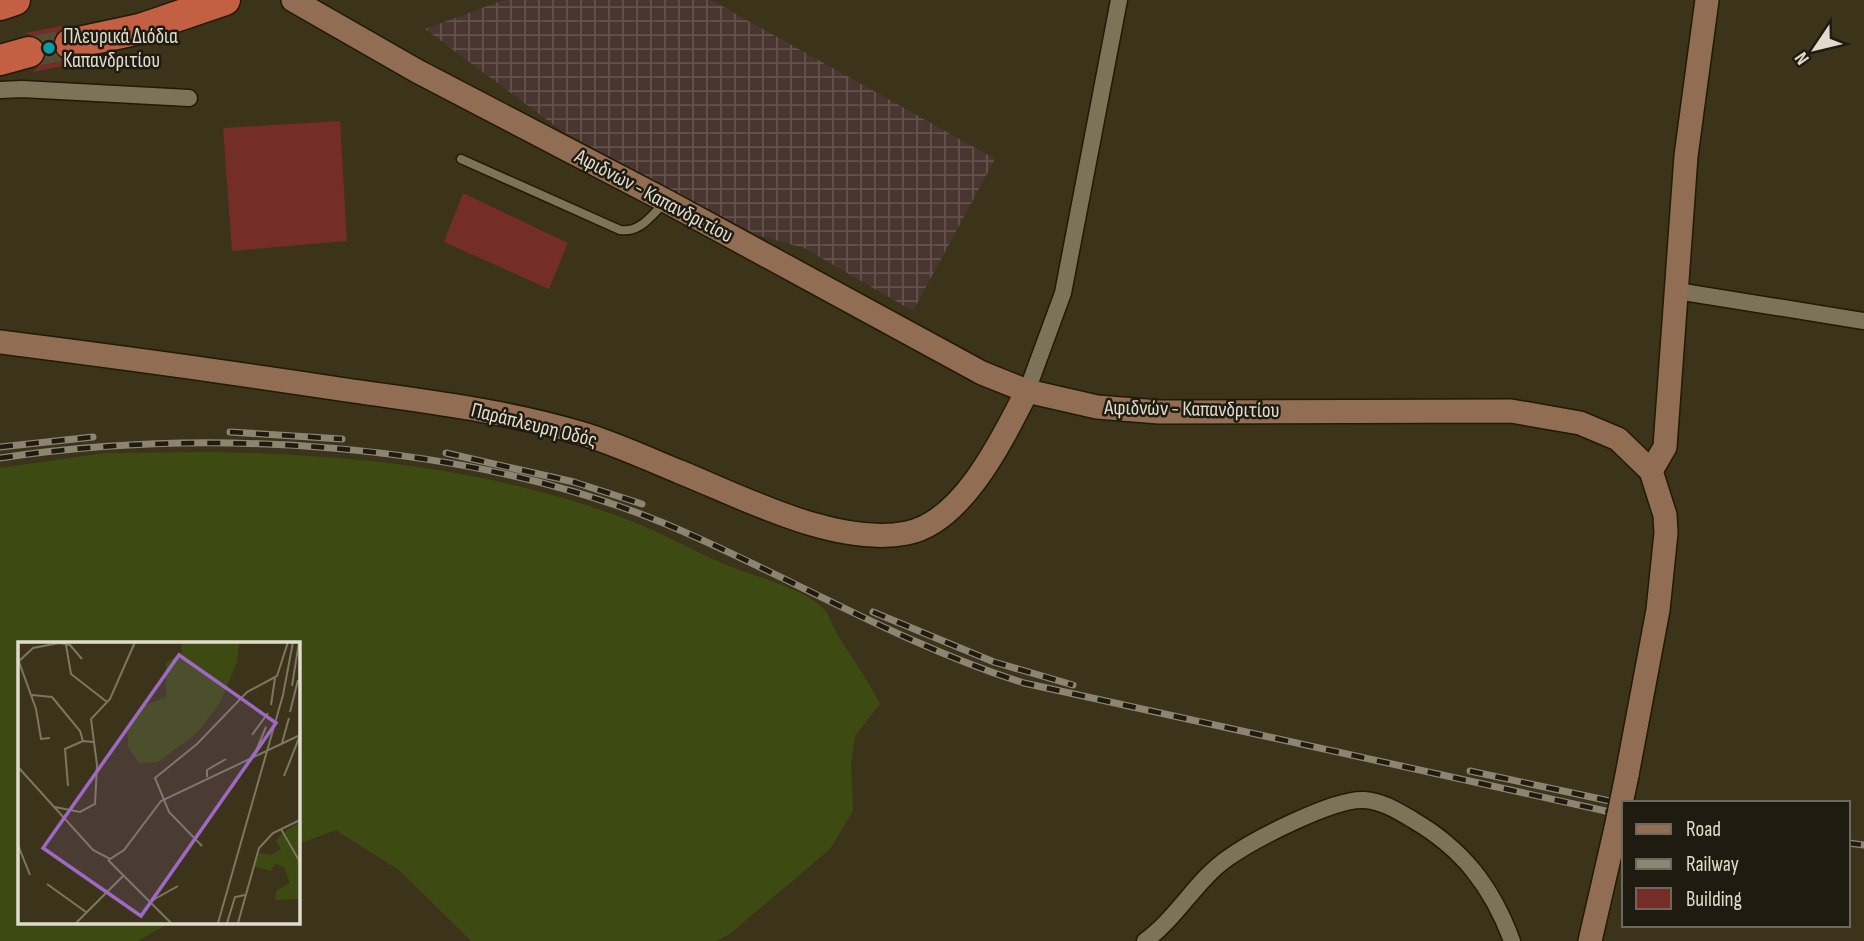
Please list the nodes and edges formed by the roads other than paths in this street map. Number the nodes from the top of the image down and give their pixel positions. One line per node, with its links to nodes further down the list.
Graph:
1 (15, 0): 6 (highway)
2 (293, 0): 13 (main road, Αφιδνών - Καπανδριτίου)
3 (1119, 0): 17 (street)
4 (1707, 0): 14 (main road)
5 (212, 2): 7 (highway)
6 (0, 5)
7 (70, 44)
8 (29, 52): 9 (highway)
9 (0, 60)
10 (0, 90): 11 (street)
11 (189, 98)
12 (461, 159): 13 (lane)
13 (666, 201): 17 (main road, Αφιδνών - Καπανδριτίου)
14 (1677, 292): 15 (street); 18 (main road)
15 (1864, 321)
16 (0, 342): 17 (main road, Παράπλευρη Οδός)
17 (1027, 391): 18 (main road, Αφιδνών - Καπανδριτίου)
18 (1651, 471): 21 (main road, Αφιδνών - Καπανδριτίου, bridge)
19 (1145, 941): 20 (street)
20 (1512, 941)
21 (1590, 941)

